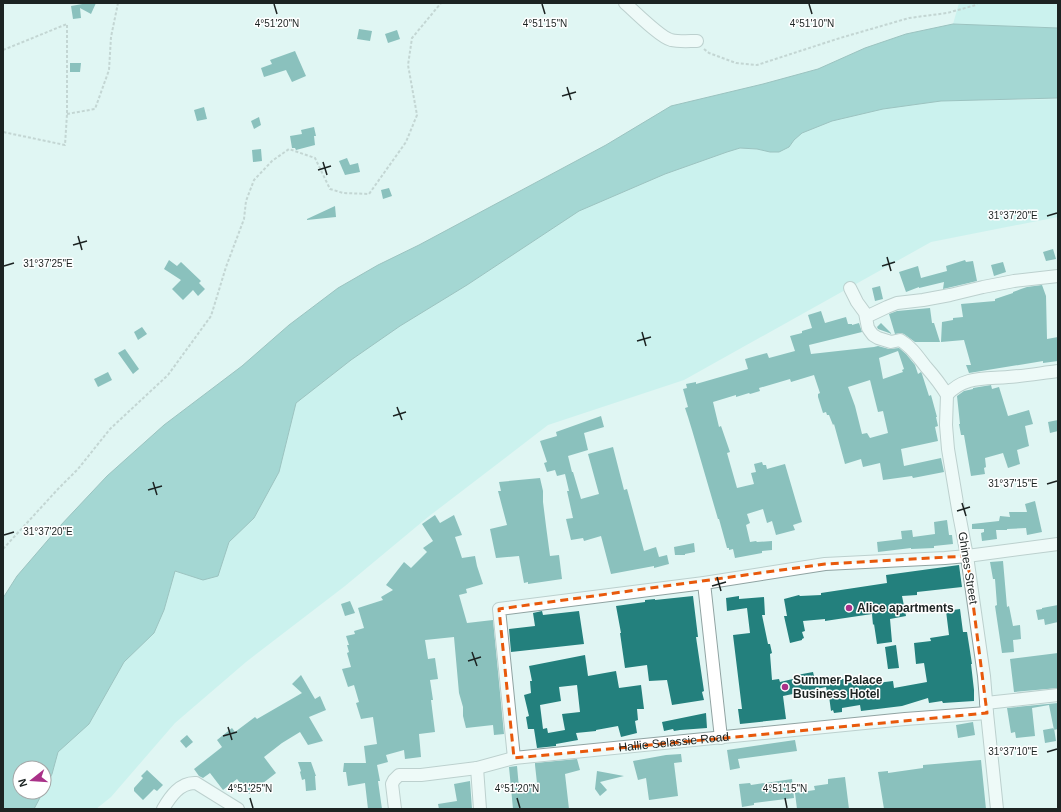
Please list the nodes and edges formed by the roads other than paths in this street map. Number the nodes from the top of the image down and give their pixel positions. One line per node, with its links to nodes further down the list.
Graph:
1 (625, 3): 2 (street)
2 (697, 41)
3 (1058, 276): 5 (street)
4 (850, 288): 5 (street)
5 (866, 317): 7 (street)
6 (1058, 370): 7 (street)
7 (947, 395): 9 (street, Ghines Street)
8 (1058, 544): 9 (street)
9 (967, 556): 10 (street); 12 (street, Ghines Street)
10 (704, 583): 13 (street); 14 (street)
11 (1058, 695): 12 (street, Hallie Selassie Road)
12 (986, 708): 13 (street, Hallie Selassie Road); 20 (street, Ghines Street)
13 (721, 738): 14 (street, Hallie Selassie Road)
14 (514, 758): 15 (street, Hallie Selassie Road)
15 (477, 768): 18 (street, Hallie Selassie Road); 19 (street)
16 (163, 809): 17 (street)
17 (238, 809)
18 (395, 809)
19 (480, 809)
20 (997, 809)

